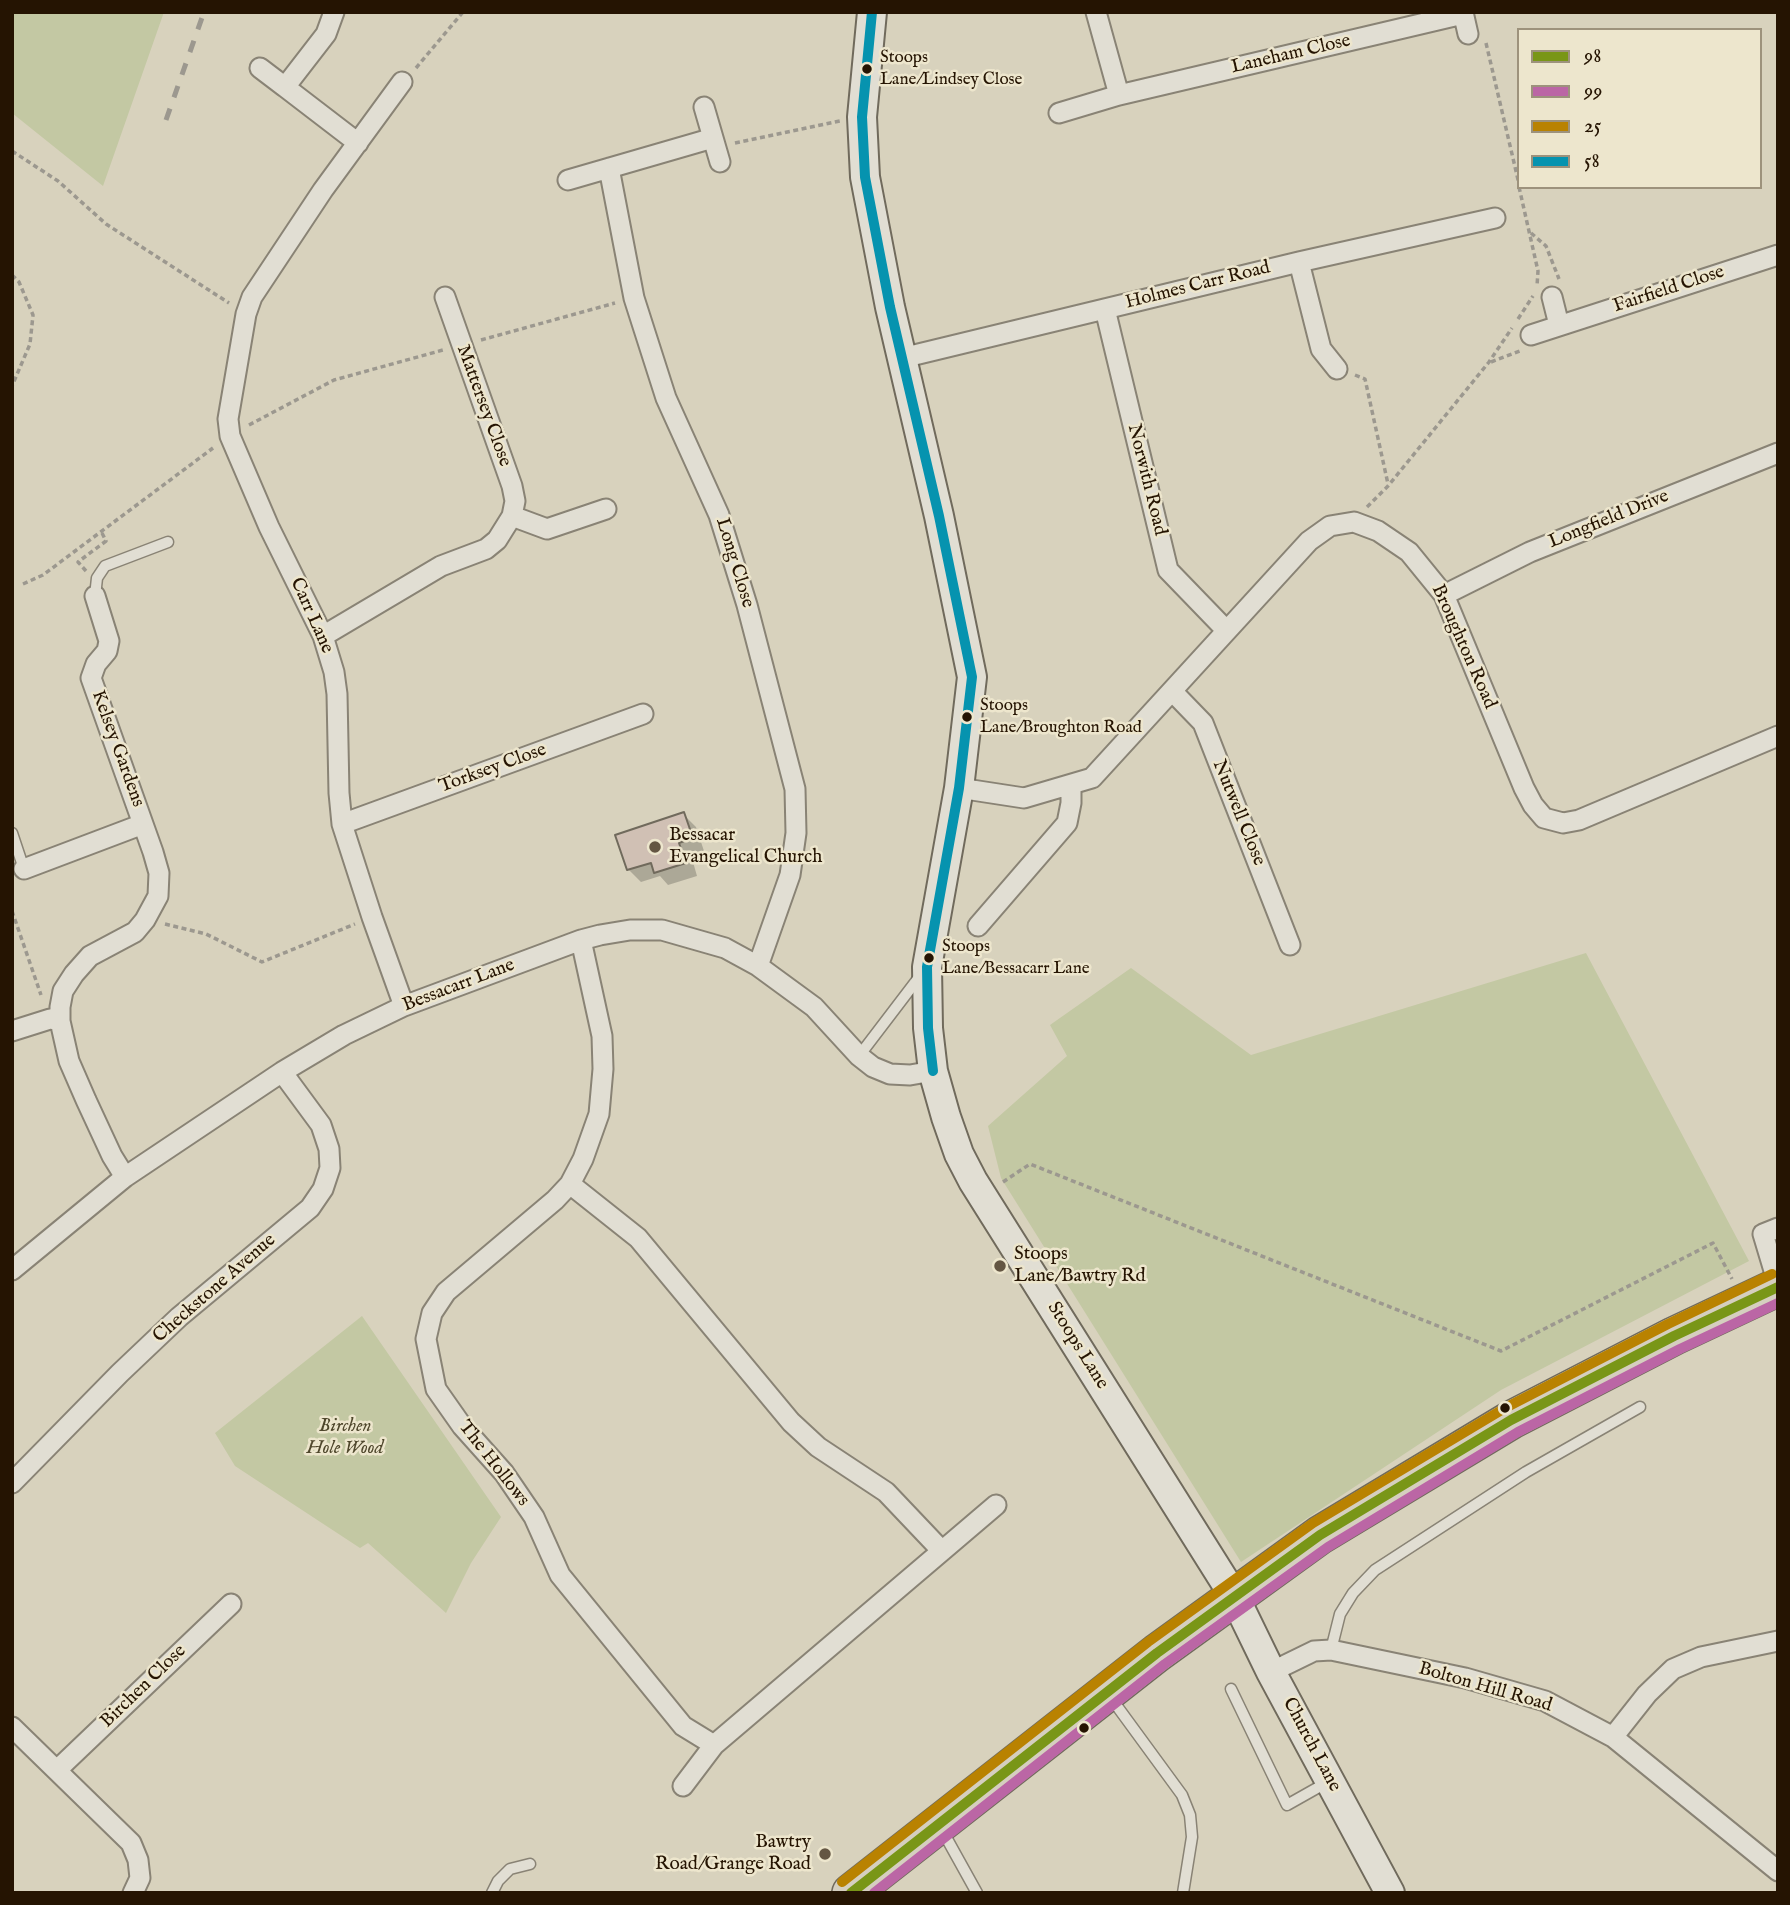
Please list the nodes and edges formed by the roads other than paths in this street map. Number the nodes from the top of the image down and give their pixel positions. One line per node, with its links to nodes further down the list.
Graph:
1 (334, 12): 8 (street)
2 (872, 12): 23 (street, Stoops Lane)
3 (1096, 12): 9 (street)
4 (1463, 13): 5 (street, Laneham Close); 9 (street, Laneham Close)
5 (1477, 38)
6 (260, 68): 8 (street)
7 (402, 82): 12 (street, Carr Lane)
8 (285, 87): 12 (street)
9 (1119, 95): 11 (street, Laneham Close)
10 (704, 107): 13 (street)
11 (1059, 113)
12 (358, 143): 32 (street, Carr Lane)
13 (609, 168): 14 (street); 45 (street, Long Close)
14 (568, 180)
15 (1495, 219): 17 (street, Holmes Carr Road)
16 (1778, 255): 21 (street, Fairfield Close)
17 (1299, 262): 20 (street, Holmes Carr Road); 24 (street)
18 (1552, 297): 21 (street)
19 (445, 298): 27 (street, Mattersey Close)
20 (1105, 309): 23 (street, Holmes Carr Road); 31 (street, Norwith Road)
21 (1559, 325): 22 (street, Fairfield Close)
22 (1531, 335)
23 (902, 358): 37 (street, Stoops Lane)
24 (1337, 369)
25 (1778, 453): 29 (street, Longfield Drive)
26 (606, 509): 27 (street)
27 (512, 516): 32 (street)
28 (168, 542): 30 (lane)
29 (1444, 595): 31 (street, Broughton Road); 35 (street, Broughton Road)
30 (95, 596): 38 (street, Kelsey Gardens)
31 (1226, 630): 33 (street)
32 (323, 636): 39 (street, Carr Lane)
33 (1172, 691): 36 (street); 44 (street, Nutwell Close)
34 (643, 714): 39 (street, Torksey Close)
35 (1778, 736)
36 (1071, 786): 37 (street); 42 (street)
37 (959, 788): 46 (street, Stoops Lane)
38 (143, 824): 41 (street, Kelsey Gardens); 48 (street, Kelsey Gardens)
39 (342, 824): 47 (street, Carr Lane)
40 (12, 833): 41 (lane)
41 (24, 869)
42 (978, 926)
43 (581, 940): 45 (street, Bessacarr Lane); 47 (street, Bessacarr Lane); 54 (street, The Hollows)
44 (1290, 945)
45 (758, 966): 50 (street, Bessacarr Lane)
46 (927, 967): 50 (lane); 51 (street, Stoops Lane)
47 (404, 1006): 52 (street, Bessacarr Lane)
48 (55, 1020): 49 (street); 53 (street, Kelsey Gardens)
49 (12, 1031)
50 (859, 1056): 51 (street, Bessacarr Lane)
51 (933, 1071): 62 (street, Stoops Lane)
52 (282, 1072): 53 (street, Bessacarr Lane); 59 (street, Checkstone Avenue)
53 (125, 1177): 56 (street, Bessacarr Lane)
54 (570, 1184): 61 (street); 71 (street, The Hollows)
55 (1778, 1228): 57 (street)
56 (12, 1270)
57 (1778, 1285): 62 (highway)
58 (1640, 1407): 65 (lane)
59 (12, 1483)
60 (996, 1505): 61 (street)
61 (942, 1551): 71 (street)
62 (1234, 1596): 66 (street, Church Lane); 68 (highway)
63 (231, 1604): 72 (street, Birchen Close)
64 (1778, 1641): 70 (street)
65 (1331, 1650): 66 (street, Bolton Hill Road); 70 (street, Bolton Hill Road)
66 (1271, 1672): 73 (street, Church Lane)
67 (1231, 1689): 73 (lane)
68 (1107, 1692): 75 (highway); 82 (lane)
69 (12, 1727): 72 (street)
70 (1613, 1737): 77 (street, Bolton Hill Road)
71 (714, 1745): 74 (street)
72 (57, 1770): 78 (street)
73 (1330, 1781): 83 (street, Church Lane)
74 (683, 1786)
75 (939, 1823): 80 (highway); 81 (lane)
76 (530, 1864): 79 (lane)
77 (1778, 1871)
78 (133, 1893)
79 (492, 1893)
80 (851, 1893)
81 (977, 1893)
82 (1183, 1893)
83 (1390, 1893)

